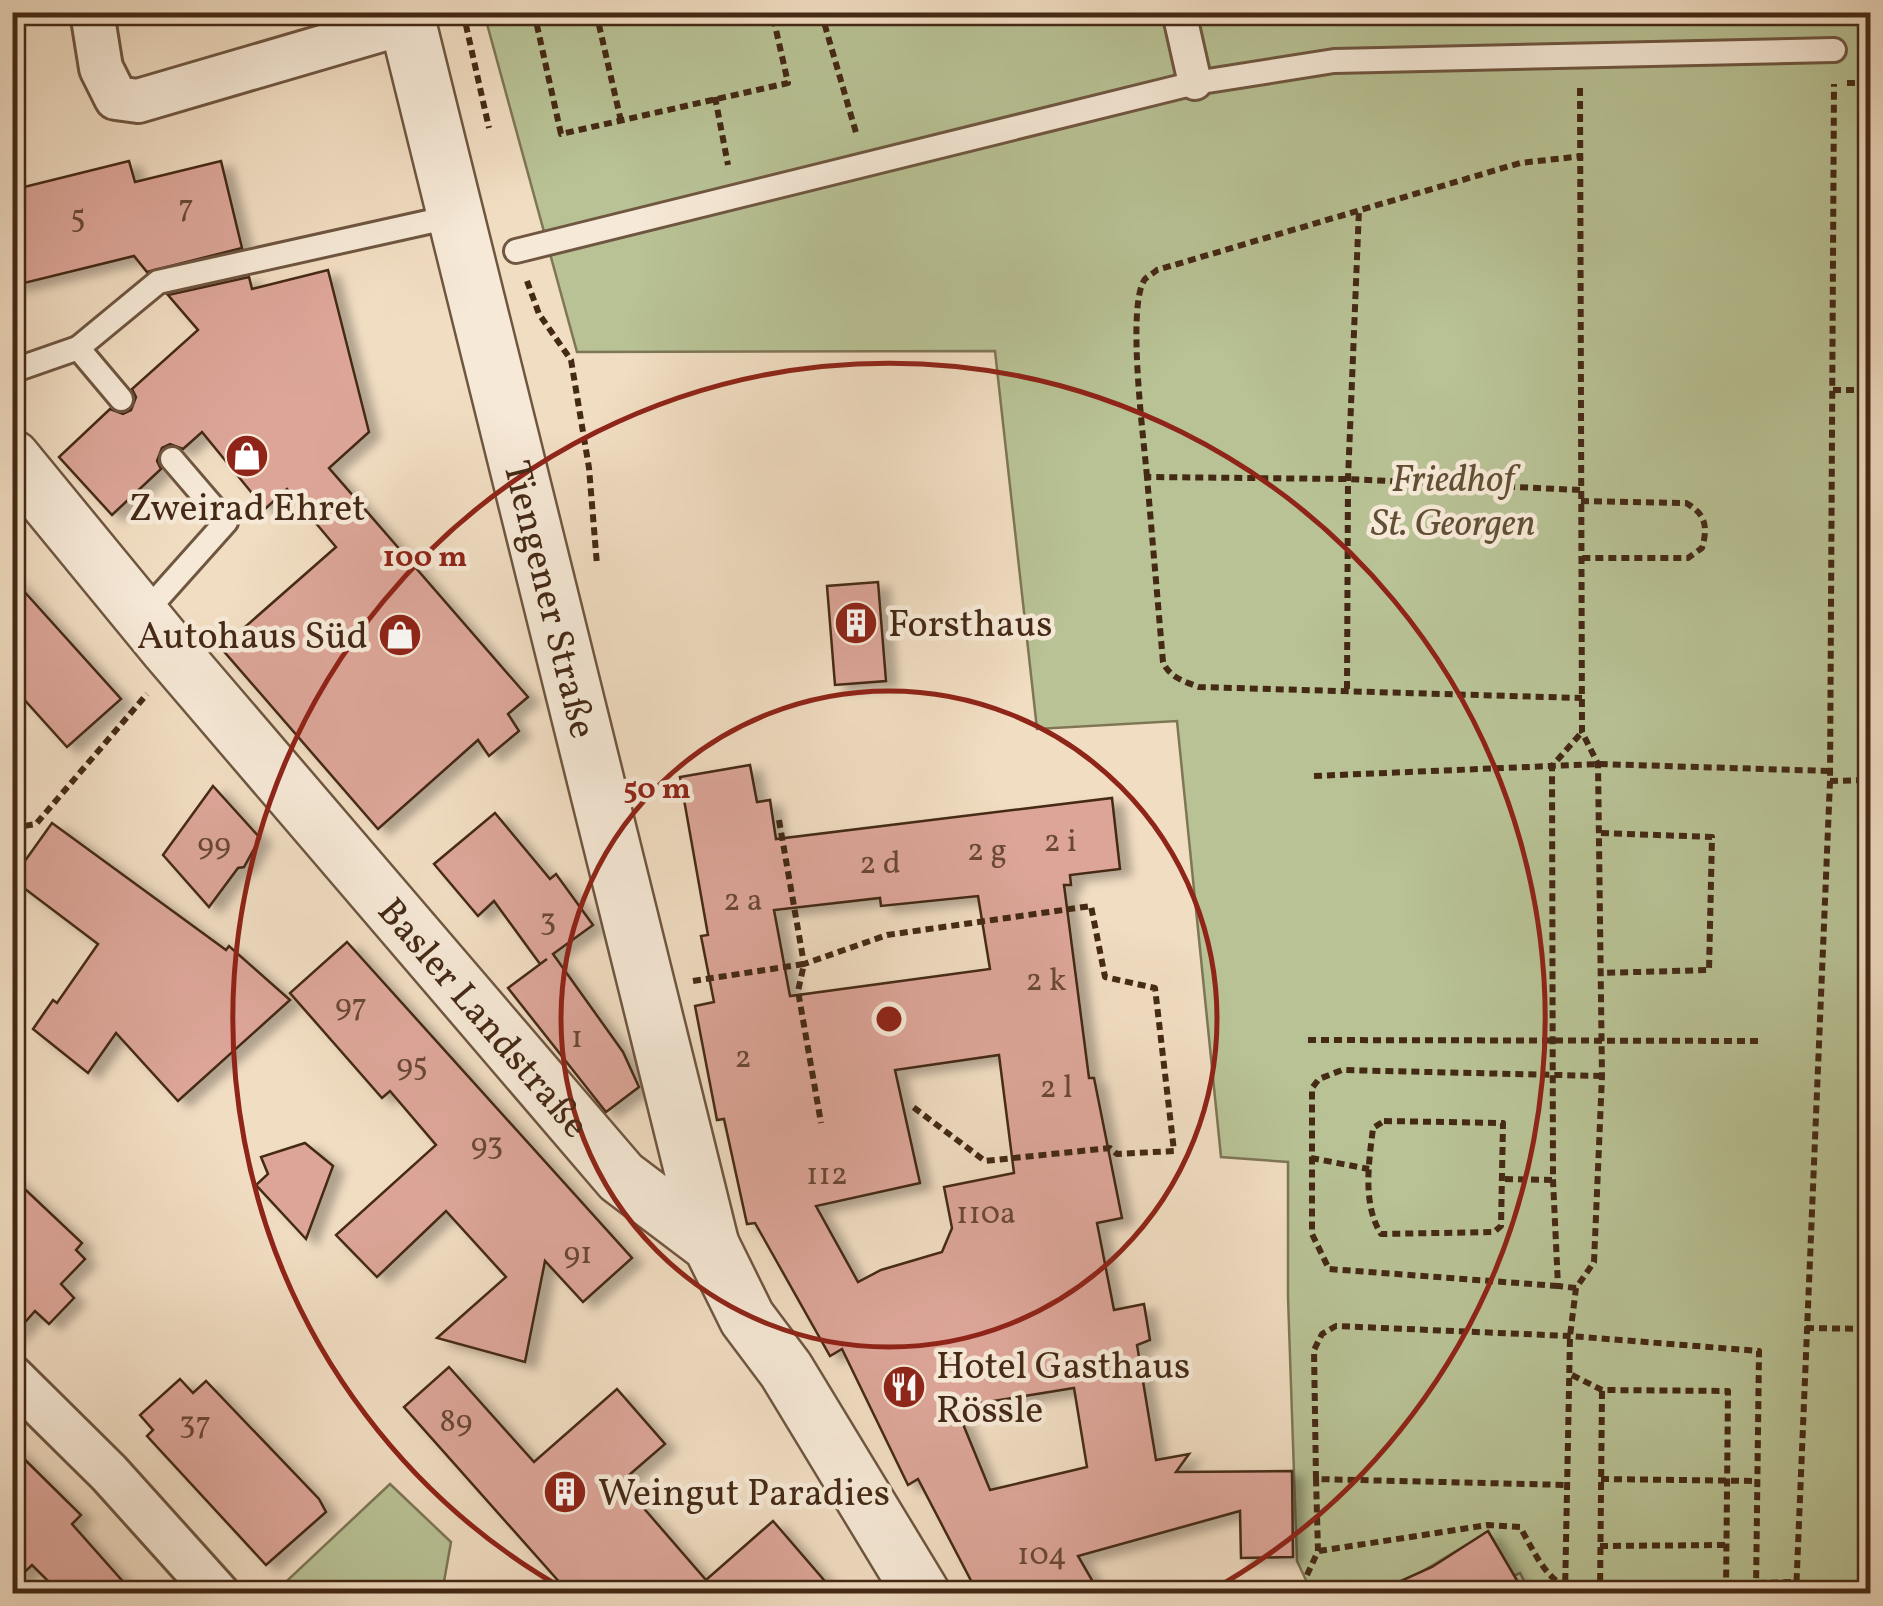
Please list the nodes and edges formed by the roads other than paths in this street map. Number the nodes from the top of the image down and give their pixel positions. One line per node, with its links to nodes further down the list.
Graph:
1 (92, 12): 3 (street)
2 (1178, 12): 5 (street)
3 (406, 17): 6 (street, Tiengener Straße)
4 (1834, 50): 5 (lane)
5 (1195, 84): 7 (lane)
6 (456, 216): 8 (lane); 14 (street, Tiengener Straße)
7 (516, 251)
8 (78, 348): 9 (lane); 10 (lane)
9 (12, 371)
10 (121, 399)
11 (12, 458): 13 (street, Basler Landstraße)
12 (172, 459): 13 (lane)
13 (142, 616): 14 (street, Basler Landstraße)
14 (711, 1246): 17 (street, Basler Landstraße)
15 (12, 1377): 16 (street)
16 (218, 1594)
17 (922, 1594)

